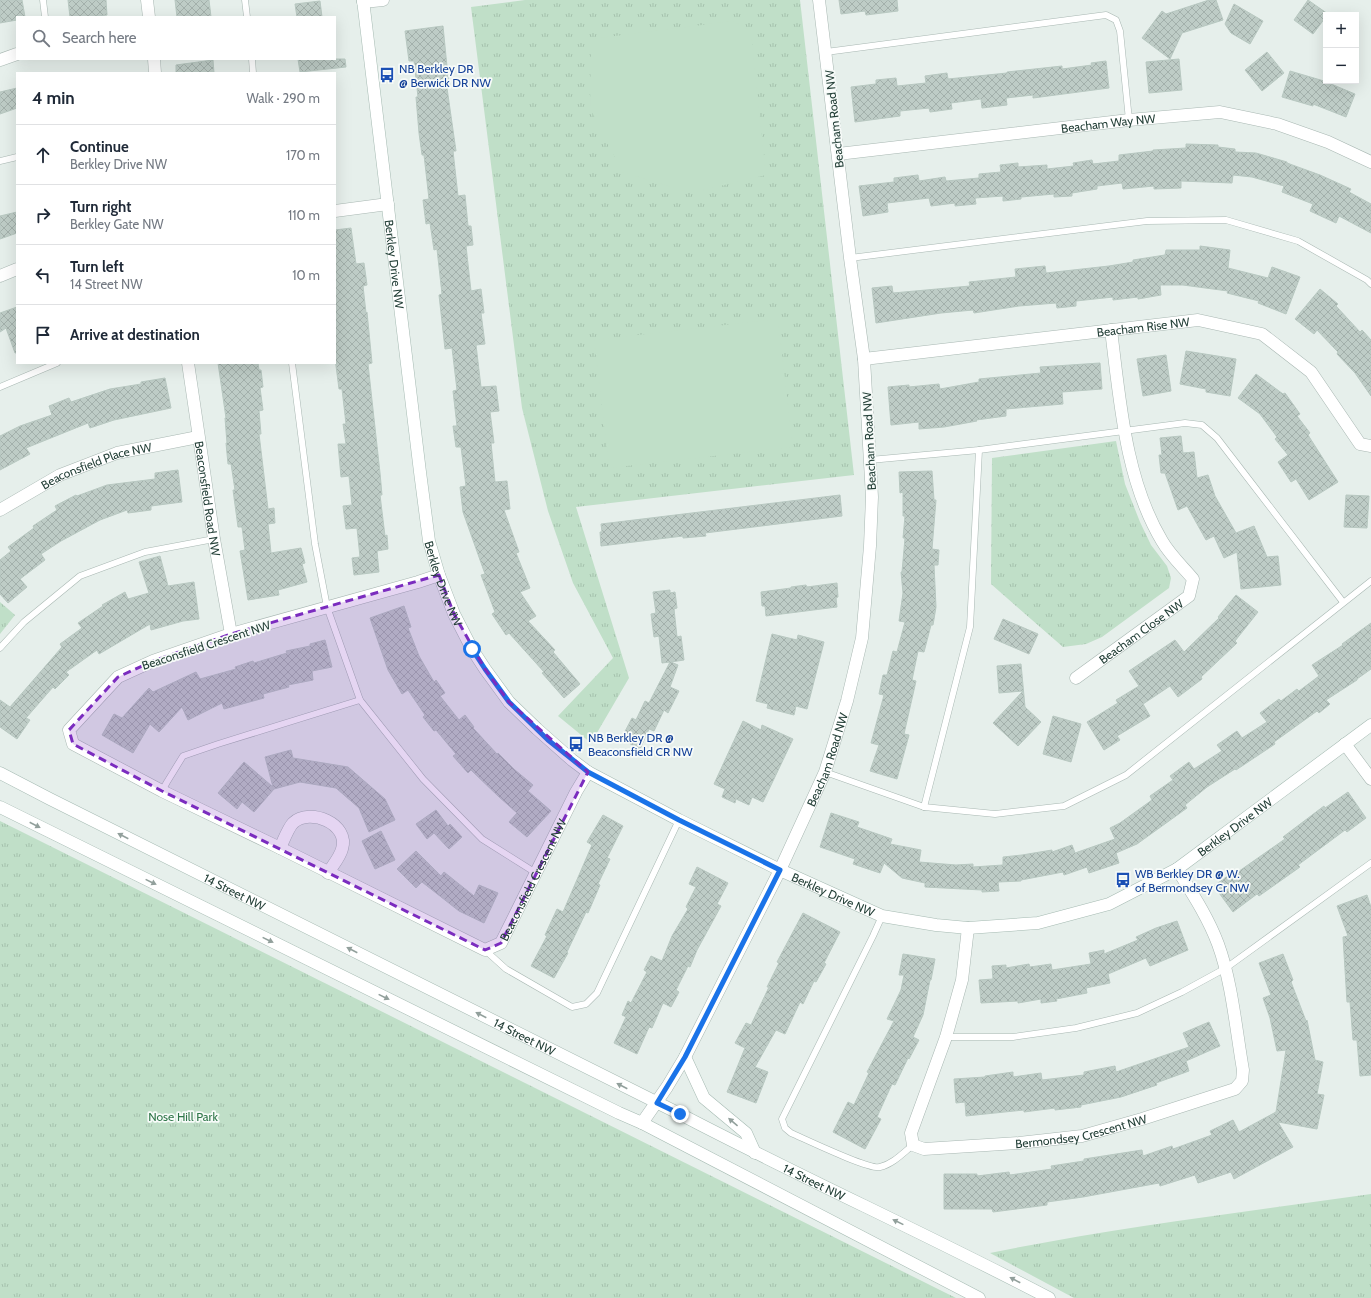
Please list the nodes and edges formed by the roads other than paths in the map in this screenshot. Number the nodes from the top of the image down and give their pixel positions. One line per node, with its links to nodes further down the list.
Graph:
1 (43, 0): 7 (lane)
2 (147, 0): 8 (street)
3 (245, 0): 9 (lane)
4 (383, 0): 6 (street)
5 (820, 0): 10 (street, Beacham Road NW)
6 (363, 1): 22 (street, Berkley Drive NW)
7 (45, 16)
8 (149, 16)
9 (247, 16)
10 (826, 52): 17 (lane); 18 (street, Beacham Road NW)
11 (16, 54): 12 (street)
12 (0, 60)
13 (154, 60): 15 (street)
14 (252, 60): 16 (lane)
15 (155, 72)
16 (253, 72)
17 (1129, 120): 18 (street, Beacham Way NW); 21 (street, Beacham Way NW)
18 (838, 154): 24 (street, Beacham Road NW)
19 (16, 157): 20 (lane)
20 (0, 161)
21 (1371, 162)
22 (388, 204): 23 (street); 41 (street, Berkley Drive NW)
23 (336, 211)
24 (850, 258): 27 (lane); 29 (street, Beacham Road NW)
25 (16, 269): 26 (street)
26 (0, 276)
27 (1371, 284)
28 (1111, 330): 29 (street, Beacham Rise NW); 34 (street, Beacham Close NW); 36 (street, Beacham Rise NW)
29 (864, 359): 38 (street, Beacham Road NW)
30 (55, 364): 33 (lane)
31 (188, 364): 35 (street, Beaconsfield Road NW)
32 (292, 364): 44 (lane)
33 (0, 387)
34 (1124, 431): 37 (lane); 43 (lane); 47 (street, Beacham Close NW)
35 (198, 437): 39 (street, Beaconsfield Place NW); 40 (street, Beaconsfield Road NW)
36 (1371, 446)
37 (979, 450): 38 (lane); 57 (lane)
38 (870, 460): 52 (street, Beacham Road NW)
39 (0, 510)
40 (214, 539): 45 (street, Beaconsfield Road NW); 46 (lane)
41 (439, 575): 44 (street, Beaconsfield Crescent NW); 51 (street, Berkley Drive NW)
42 (1371, 581): 43 (lane)
43 (1343, 602): 57 (lane)
44 (327, 607): 45 (street, Beaconsfield Crescent NW); 48 (lane)
45 (231, 634): 55 (street, Beaconsfield Crescent NW)
46 (0, 648)
47 (1076, 678)
48 (360, 700): 55 (lane); 64 (lane)
49 (1371, 725): 50 (street, Berkley Drive NW)
50 (1345, 744): 54 (street); 61 (street, Berkley Drive NW)
51 (588, 772): 58 (street, Berkley Drive NW); 64 (street, Beaconsfield Crescent NW)
52 (825, 772): 57 (lane); 62 (street, Beacham Road NW)
53 (0, 773): 71 (street, 14 Street NW, one-way to 53)
54 (1371, 779)
55 (162, 791): 59 (street, Beaconsfield Crescent NW)
56 (0, 807): 72 (street, one-way to 72)
57 (924, 807)
58 (679, 820): 62 (street, Berkley Drive NW); 67 (lane)
59 (280, 848): 63 (street, Beaconsfield Crescent NW); 63 (street)
60 (1371, 863): 68 (lane)
61 (1177, 869): 66 (street, Berkley Drive NW); 68 (street, Bermondsey Crescent NW)
62 (780, 870): 65 (street, Berkley Drive NW); 70 (street, Beacham Road NW)
63 (328, 873): 67 (street, Beaconsfield Crescent NW)
64 (536, 873): 67 (street, Beaconsfield Crescent NW)
65 (882, 916): 66 (street, Berkley Drive NW); 73 (lane)
66 (968, 928): 69 (street)
67 (486, 950)
68 (1226, 968): 69 (lane); 73 (street, Bermondsey Crescent NW)
69 (946, 1037): 73 (street)
70 (685, 1057): 71 (street, Beacham Road NW); 74 (street, one-way to 70)
71 (657, 1103): 72 (street, Beacham Road NW); 74 (street, 14 Street NW)
72 (642, 1123): 75 (street)
73 (913, 1145)
74 (756, 1153): 76 (street, 14 Street NW, one-way to 74)
75 (980, 1298)
76 (1049, 1298)

